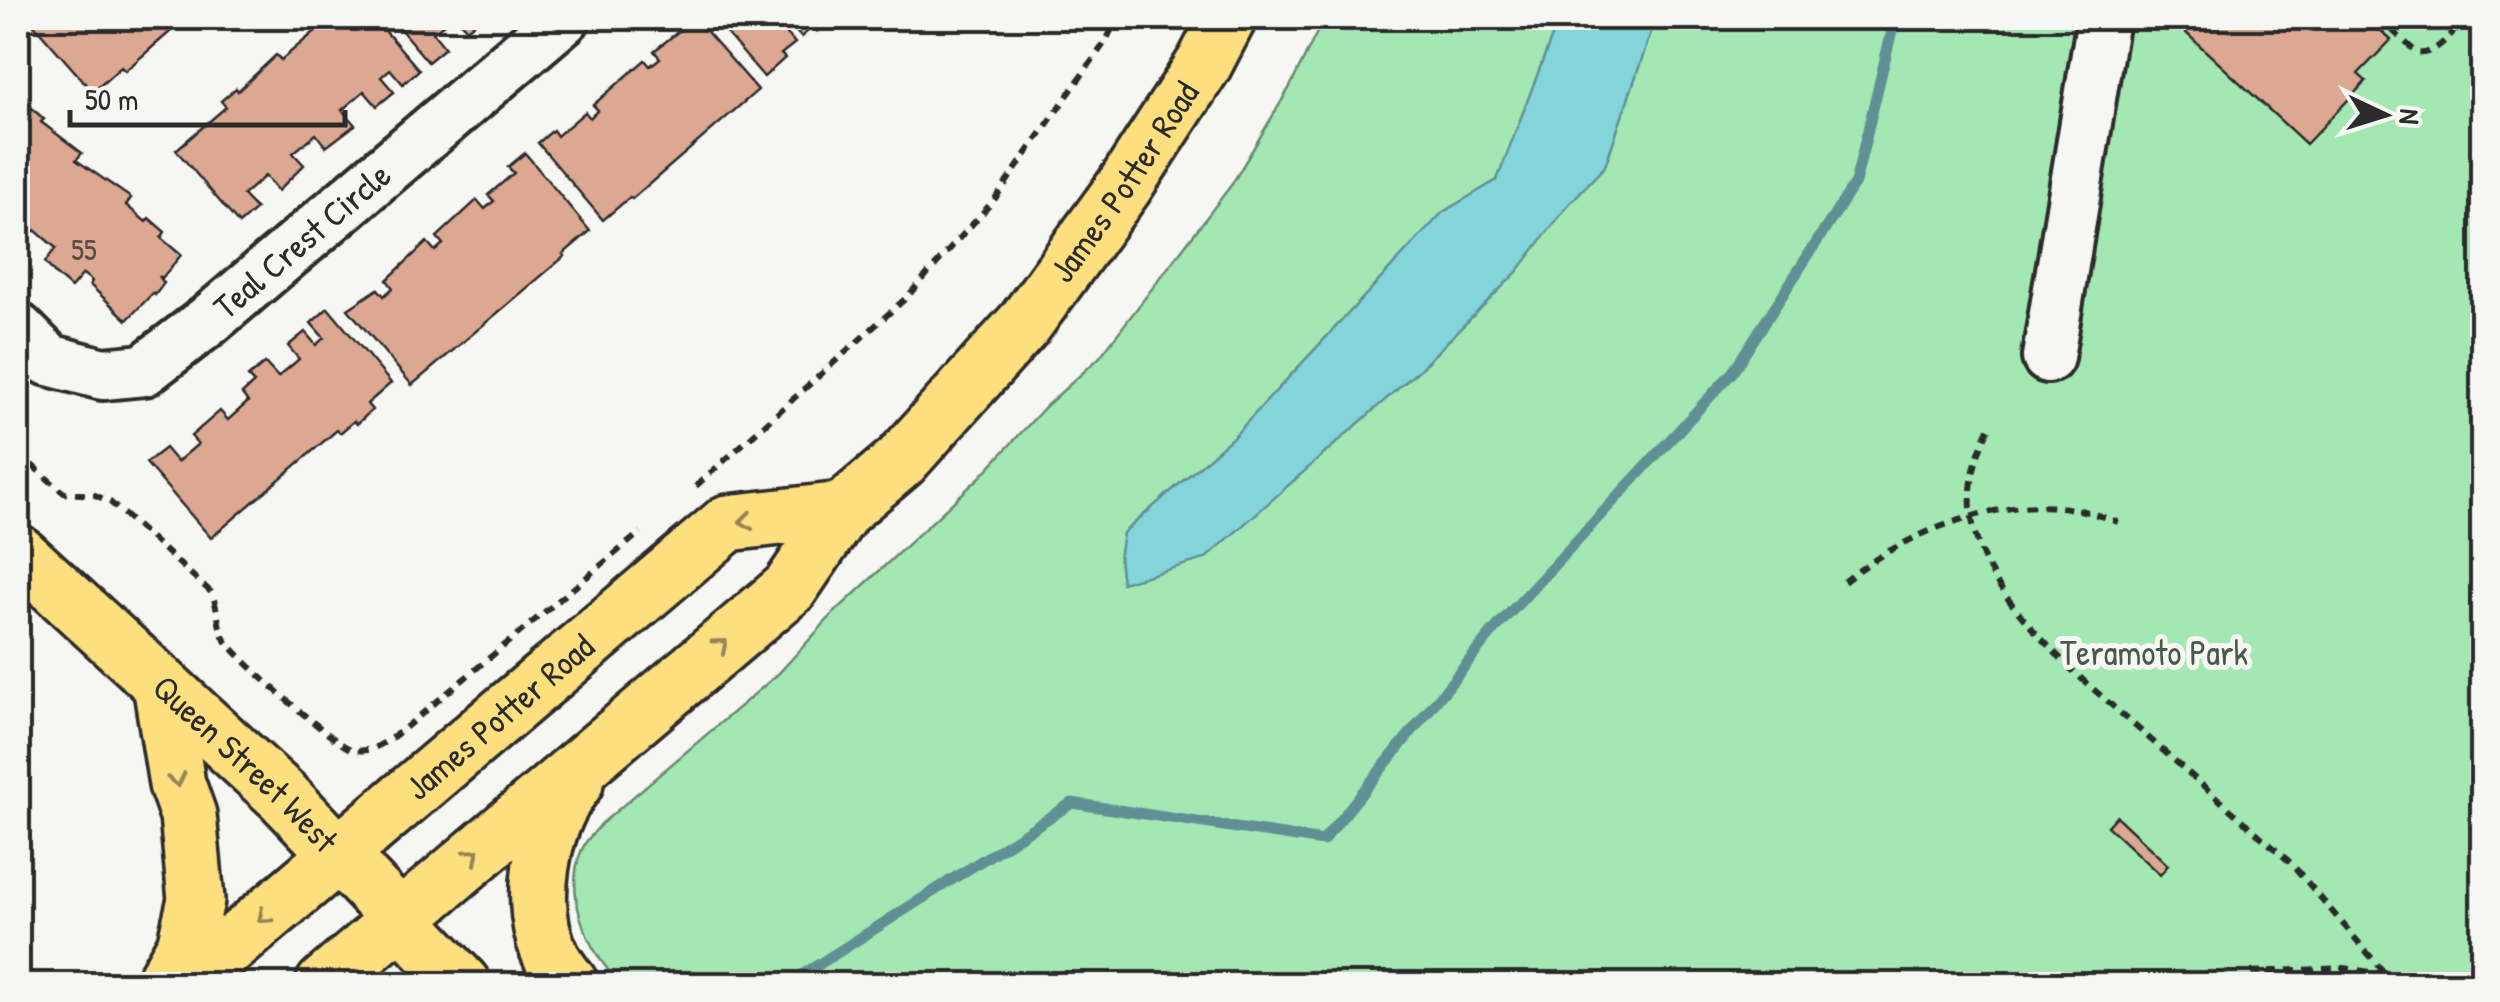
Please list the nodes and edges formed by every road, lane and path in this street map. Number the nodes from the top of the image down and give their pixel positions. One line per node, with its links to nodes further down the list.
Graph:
1 (564, 18): 7 (street, Teal Crest Circle)
2 (1117, 18): 11 (path)
3 (1228, 18): 12 (main road, James Potter Road)
4 (2103, 18): 8 (street)
5 (2380, 18): 6 (path)
6 (2466, 18)
7 (18, 329)
8 (2048, 357)
9 (1989, 429): 13 (path)
10 (18, 453): 15 (path)
11 (689, 492)
12 (842, 510): 19 (main road, James Potter Road, one-way to 12); 20 (main road, James Potter Road, one-way to 20)
13 (1971, 519): 14 (path); 17 (path); 23 (path)
14 (2118, 522)
15 (644, 530)
16 (18, 553): 18 (main road, Queen Street West)
17 (1844, 582)
18 (161, 684): 20 (main road, Queen Street West); 24 (main road, one-way to 24)
19 (610, 740): 21 (main road, James Potter Road, one-way to 19); 28 (main road)
20 (338, 854): 21 (main road, Queen Street West); 25 (main road, James Potter Road, one-way to 25)
21 (400, 919): 26 (main road, James Potter Road); 27 (main road, Queen Street West)
22 (2252, 972): 23 (path)
23 (2383, 974): 29 (path)
24 (163, 984)
25 (186, 984)
26 (324, 984)
27 (462, 984)
28 (570, 984)
29 (2394, 984)

